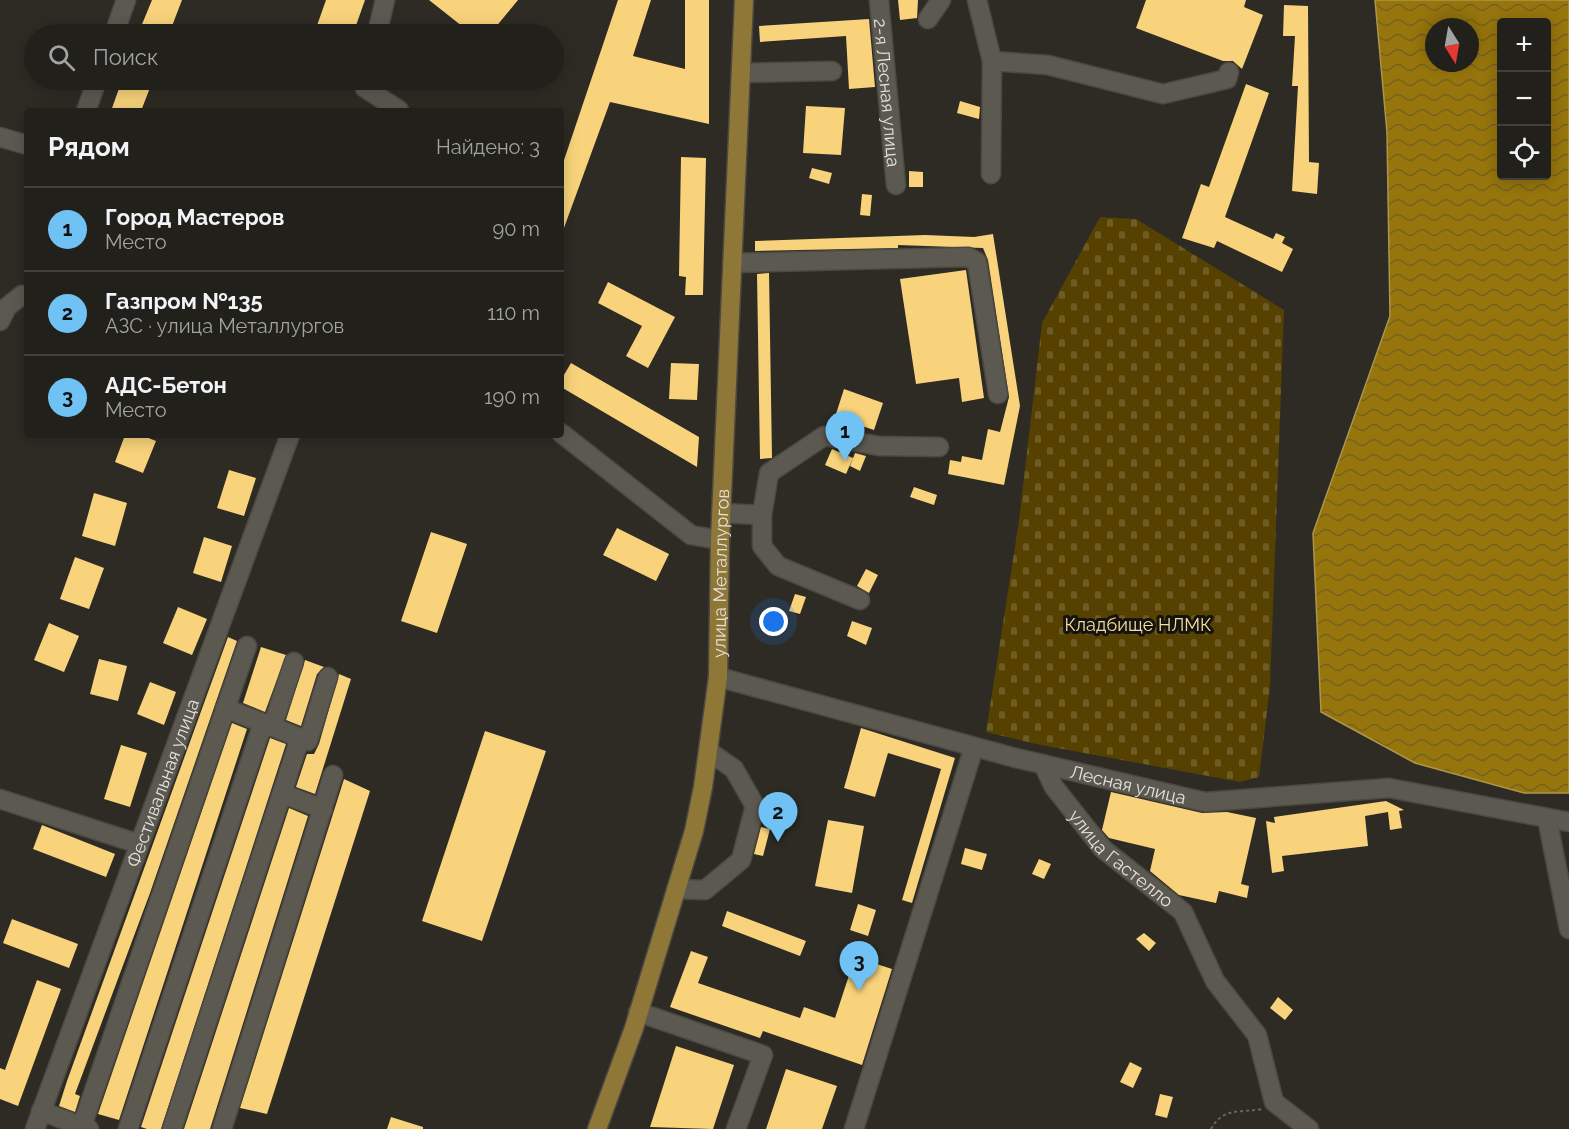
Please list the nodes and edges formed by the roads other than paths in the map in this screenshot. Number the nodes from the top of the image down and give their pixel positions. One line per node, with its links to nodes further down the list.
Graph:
1 (126, 0): 8 (street)
2 (385, 0): 9 (street)
3 (744, 0): 13 (main road, улица Металлургов)
4 (879, 0): 21 (street, 2-я Лесная улица)
5 (942, 0): 7 (street)
6 (977, 0): 10 (street)
7 (928, 19)
8 (118, 24)
9 (379, 24)
10 (992, 61): 12 (street); 20 (street)
11 (832, 70): 13 (street)
12 (1229, 72)
13 (741, 73): 22 (main road, улица Металлургов)
14 (93, 90): 16 (street)
15 (367, 90): 17 (street)
16 (87, 108)
17 (396, 108)
18 (0, 136): 19 (street)
19 (24, 144)
20 (991, 174)
21 (896, 185)
22 (732, 263): 25 (street); 29 (main road, улица Металлургов)
23 (24, 296): 24 (street)
24 (0, 321)
25 (998, 394)
26 (564, 435): 31 (street)
27 (289, 438): 49 (street, Фестивальная улица)
28 (939, 447): 30 (street)
29 (721, 513): 30 (street); 31 (main road, улица Металлургов)
30 (762, 515): 32 (street)
31 (720, 540): 36 (main road, улица Металлургов)
32 (860, 600)
33 (247, 646): 37 (street)
34 (294, 662): 38 (street)
35 (328, 677): 39 (street)
36 (717, 677): 40 (street, Лесная улица); 41 (main road, улица Металлургов)
37 (225, 708): 38 (street); 54 (street)
38 (267, 725): 39 (street); 56 (street)
39 (300, 738): 44 (street)
40 (974, 747): 42 (street, Лесная улица); 61 (street)
41 (708, 751): 50 (main road, улица Металлургов); 50 (street)
42 (1042, 764): 47 (street, Лесная улица); 62 (street, улица Гастелло)
43 (333, 775): 46 (street)
44 (283, 794): 46 (street); 57 (street)
45 (0, 799): 49 (street)
46 (323, 809): 58 (street)
47 (1547, 818): 48 (street, Лесная улица); 51 (street)
48 (1569, 822)
49 (139, 844): 53 (street, Фестивальная улица)
50 (676, 889): 52 (main road, улица Металлургов)
51 (1569, 929)
52 (638, 1012): 59 (main road, улица Металлургов); 60 (street)
53 (41, 1111): 54 (street); 55 (street, Фестивальная улица)
54 (85, 1128)
55 (35, 1129)
56 (128, 1129)
57 (172, 1129)
58 (222, 1129)
59 (597, 1129)
60 (736, 1129)
61 (854, 1129)
62 (1309, 1129)

